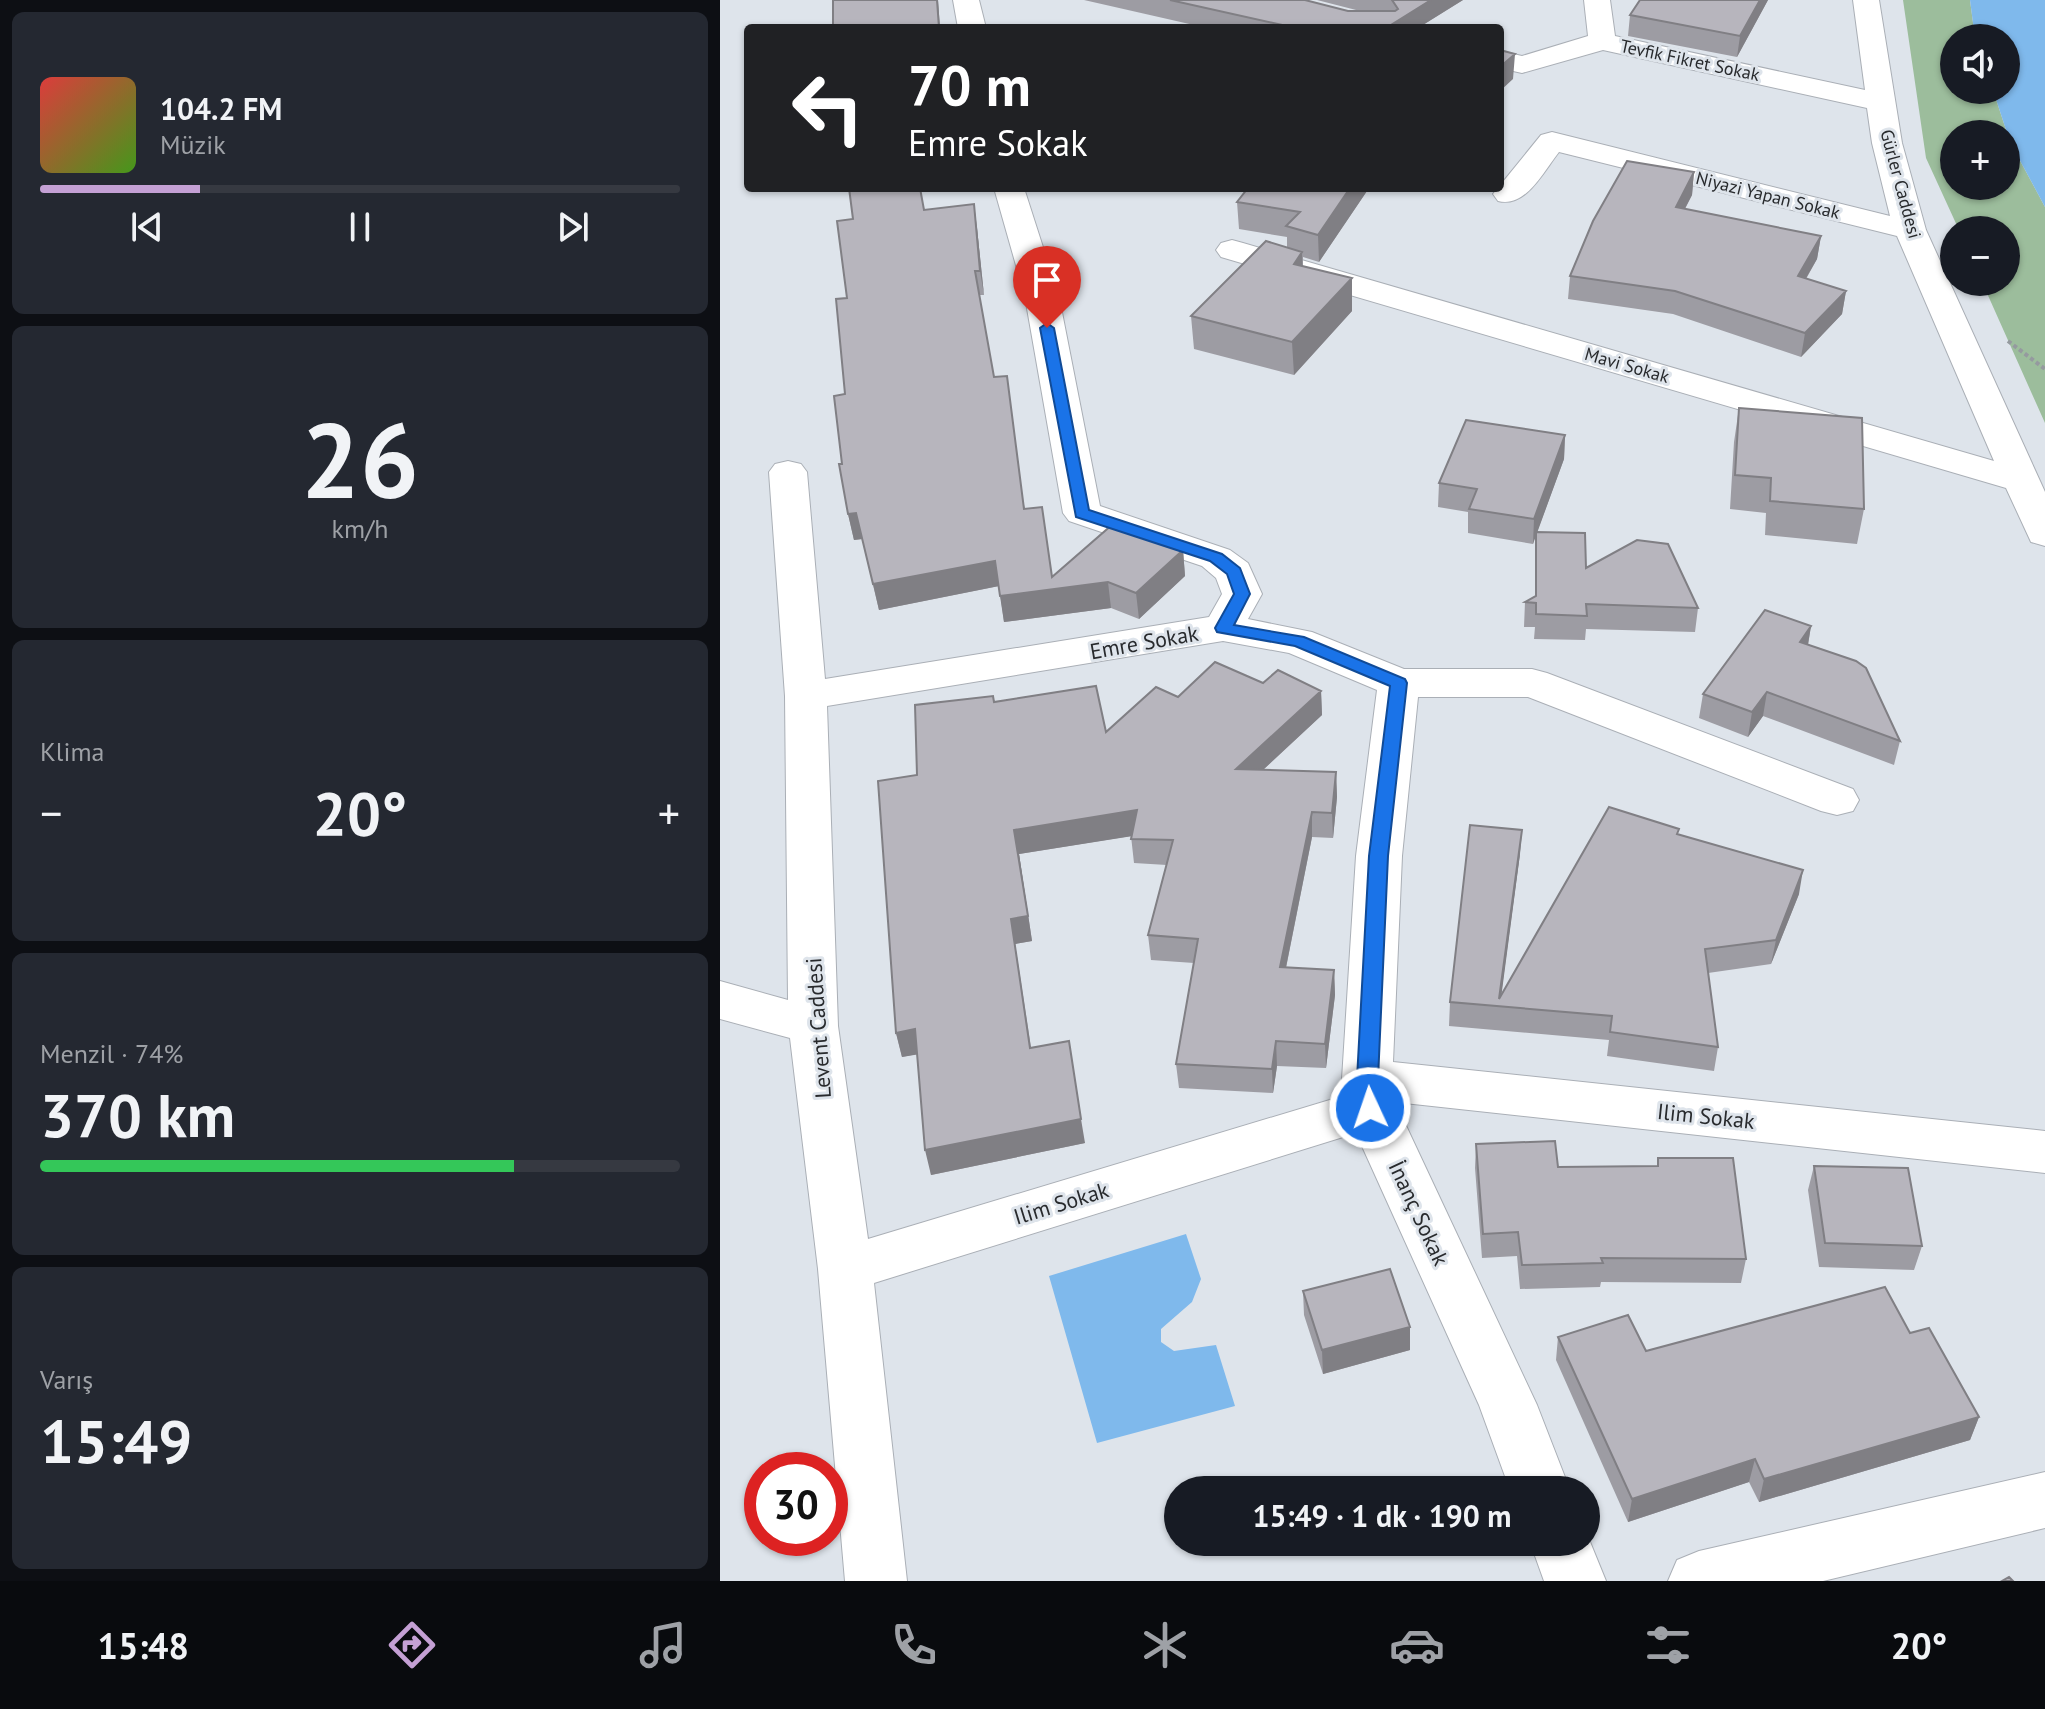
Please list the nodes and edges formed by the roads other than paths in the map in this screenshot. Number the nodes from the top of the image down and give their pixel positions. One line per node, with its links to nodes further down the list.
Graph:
1 (966, 0): 4 (street)
2 (1597, 0): 5 (street)
3 (1865, 0): 7 (street, Gürler Caddesi)
4 (971, 24)
5 (1602, 41): 6 (street, Tevfik Fikret Sokak); 7 (street, Tevfik Fikret Sokak)
6 (1504, 60)
7 (1881, 102): 10 (street, Gürler Caddesi)
8 (1010, 192): 15 (street)
9 (1509, 194): 10 (street, Niyazi Yapan Sokak)
10 (1910, 230): 13 (street, Gürler Caddesi)
11 (1232, 250): 13 (street, Mavi Sokak)
12 (788, 472): 17 (street, Levent Caddesi)
13 (2022, 481): 14 (street, Gürler Caddesi)
14 (2045, 534)
15 (1223, 628): 16 (street, Emre Sokak); 17 (street, Emre Sokak)
16 (1399, 683): 18 (street, Emre Sokak); 21 (street, İnanç Sokak)
17 (806, 696): 20 (street, Levent Caddesi)
18 (1837, 800)
19 (720, 1000): 20 (street)
20 (813, 1026): 23 (street, Levent Caddesi)
21 (1368, 1094): 22 (street, Ilim Sokak); 23 (street, Ilim Sokak); 24 (street, İnanç Sokak)
22 (2045, 1152)
23 (845, 1269): 27 (street, Levent Caddesi)
24 (1535, 1476)
25 (2045, 1500): 29 (street)
26 (1565, 1556): 28 (street)
27 (876, 1581)
28 (1575, 1581)
29 (1699, 1581)

